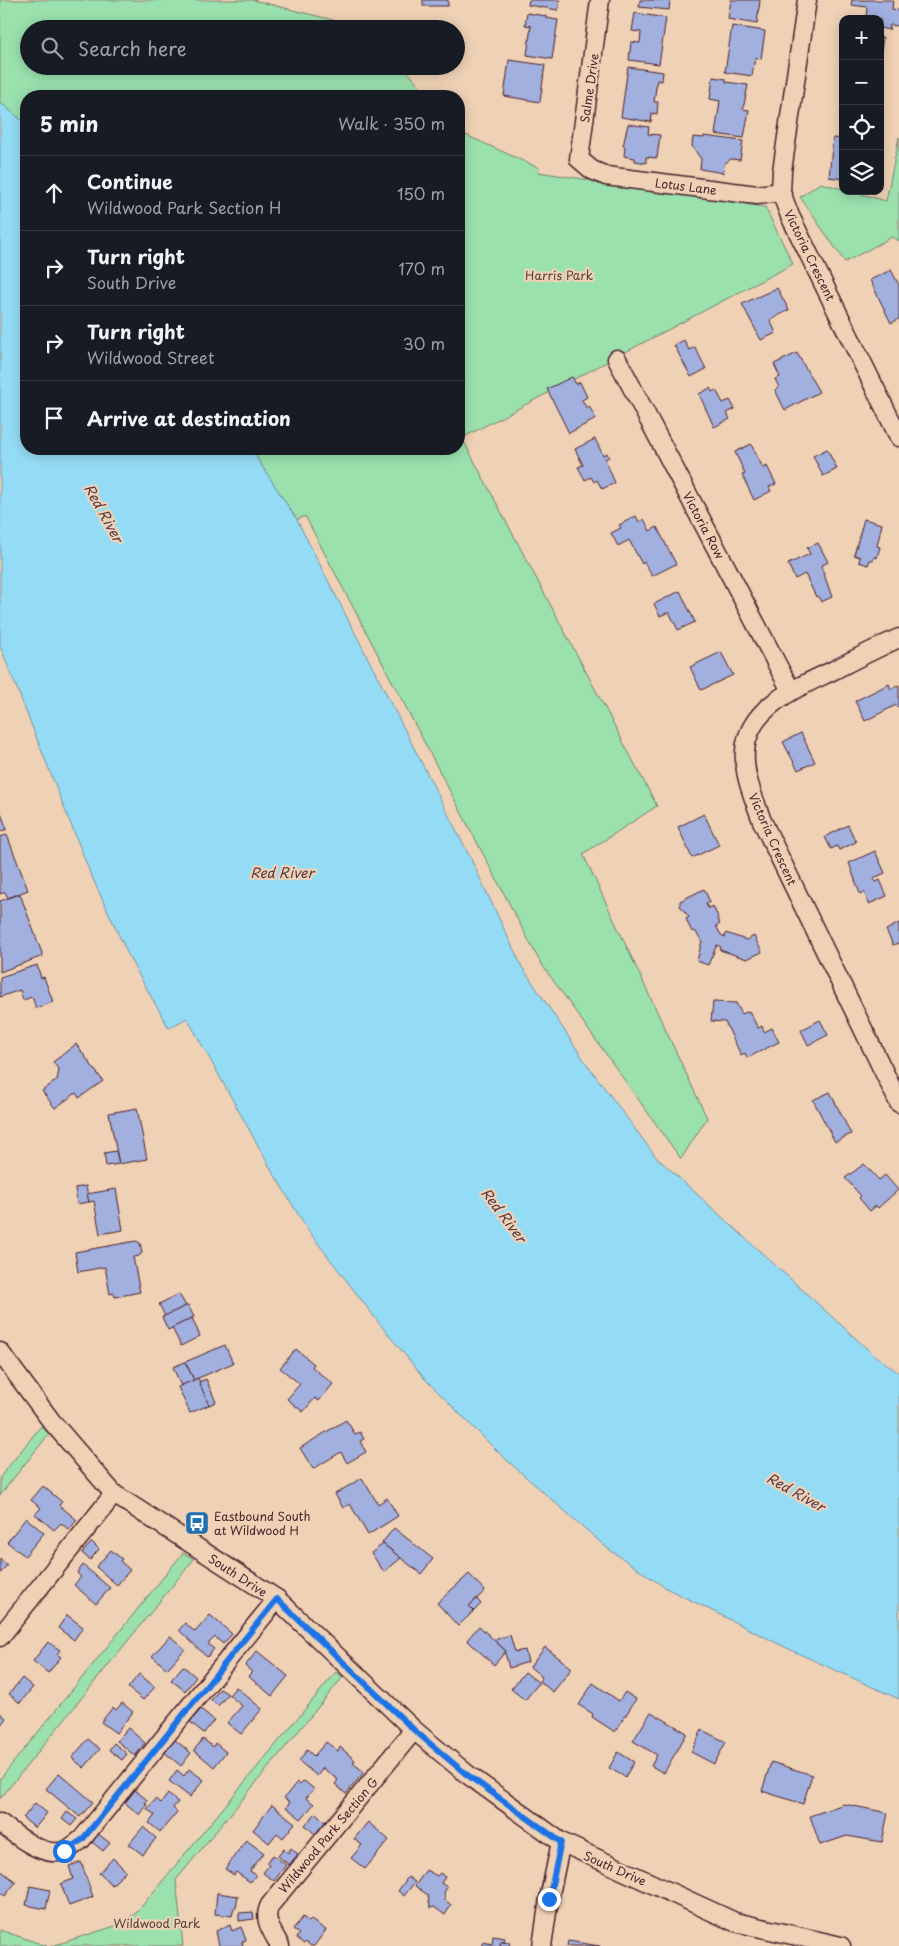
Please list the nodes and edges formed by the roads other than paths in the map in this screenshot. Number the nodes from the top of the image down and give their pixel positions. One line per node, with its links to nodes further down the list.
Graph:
1 (600, 0): 3 (street, Salme Drive)
2 (807, 0): 4 (street, Victoria Crescent)
3 (592, 170): 4 (street, Lotus Lane)
4 (781, 192): 6 (street, Victoria Crescent)
5 (617, 359): 8 (street, Victoria Row)
6 (899, 437)
7 (899, 638): 8 (street, Victoria Crescent)
8 (790, 691): 9 (street, Victoria Crescent)
9 (899, 1103)
10 (0, 1352): 11 (street, South Drive)
11 (114, 1494): 12 (street, South Drive); 13 (street)
12 (277, 1599): 14 (street, South Drive); 15 (street)
13 (0, 1636)
14 (414, 1730): 16 (street, South Drive); 17 (street, Wildwood Park Section G)
15 (0, 1823)
16 (561, 1842): 18 (street); 19 (street, South Drive)
17 (280, 1946)
18 (542, 1946)
19 (841, 1946)

